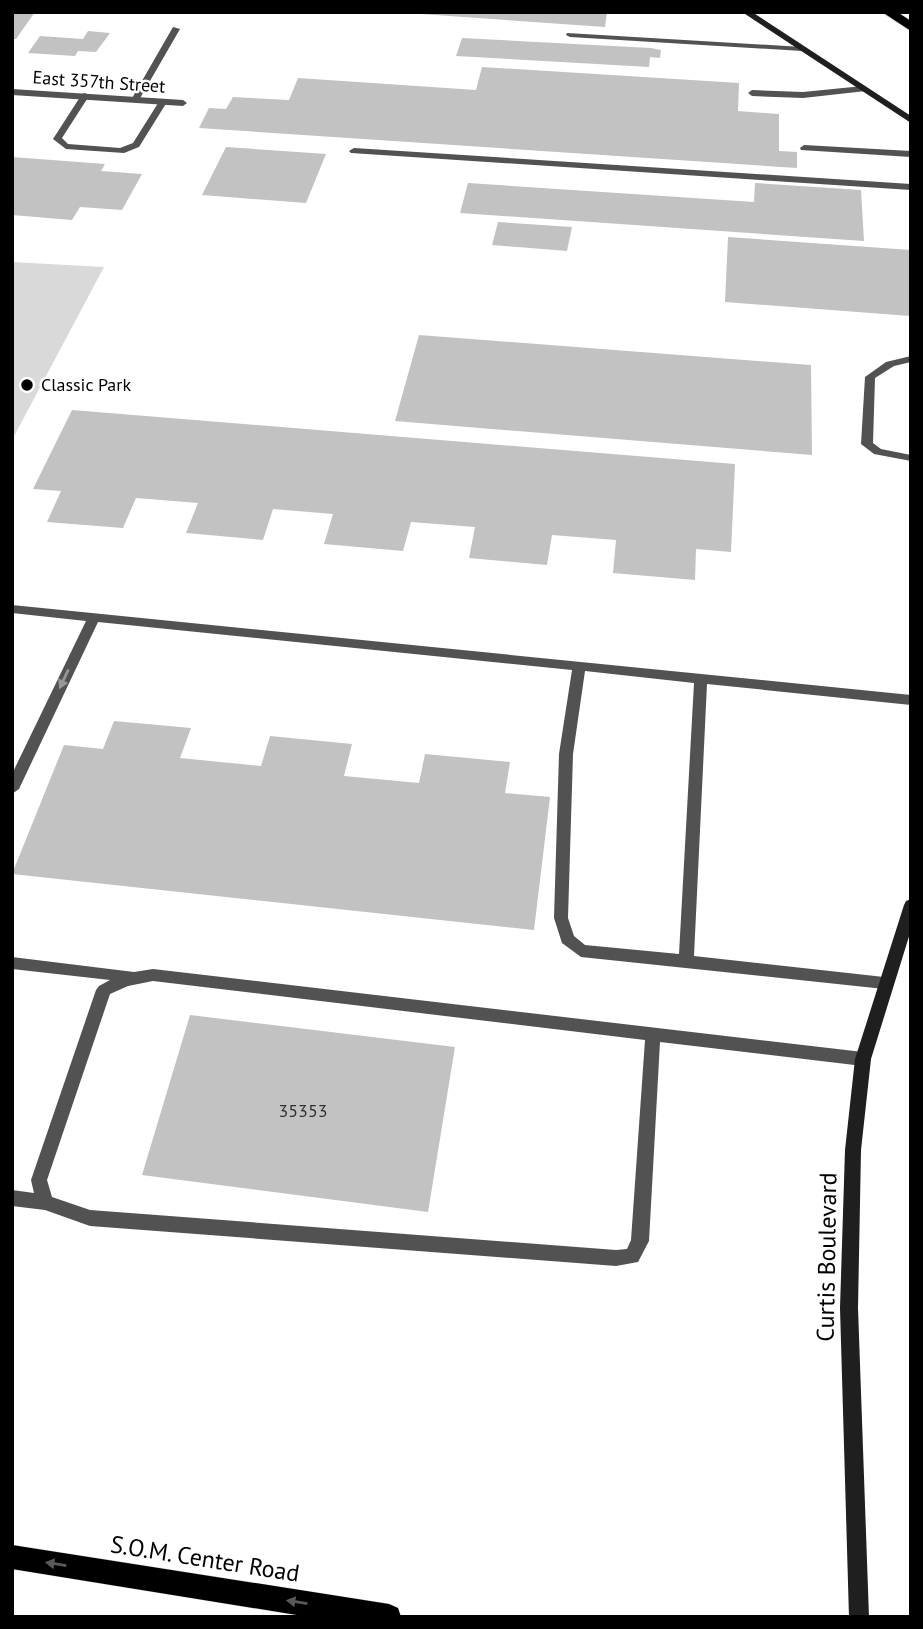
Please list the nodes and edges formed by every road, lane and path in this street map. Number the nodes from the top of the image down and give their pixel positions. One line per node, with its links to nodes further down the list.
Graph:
1 (746, 12): 6 (street)
2 (888, 12): 3 (highway)
3 (911, 27)
4 (176, 29): 11 (street)
5 (570, 35): 6 (street)
6 (802, 49): 7 (street)
7 (863, 89): 9 (street); 14 (street)
8 (12, 92): 10 (street, East 357th Street)
9 (752, 93)
10 (85, 96): 11 (street, East 357th Street); 12 (street)
11 (135, 100): 12 (street, East 357th Street)
12 (163, 102): 13 (street, East 357th Street)
13 (183, 103)
14 (911, 120)
15 (804, 148): 17 (street)
16 (354, 151): 18 (street)
17 (911, 154)
18 (911, 187)
19 (911, 359): 20 (street)
20 (911, 458)
21 (12, 609): 22 (street)
22 (94, 617): 23 (street); 26 (street, one-way to 26)
23 (579, 667): 24 (street); 28 (street)
24 (701, 679): 25 (street); 28 (street)
25 (911, 700)
26 (12, 789)
27 (911, 905): 31 (street, Curtis Boulevard)
28 (686, 961): 31 (street)
29 (12, 963): 30 (street)
30 (137, 976): 32 (street); 35 (street)
31 (884, 983): 33 (street, Curtis Boulevard)
32 (653, 1034): 33 (street); 35 (street)
33 (863, 1059): 38 (street, Curtis Boulevard)
34 (12, 1198): 35 (street)
35 (45, 1202)
36 (12, 1557): 37 (main road, S.O.M. Center Road, one-way to 36)
37 (389, 1617)
38 (859, 1617)

